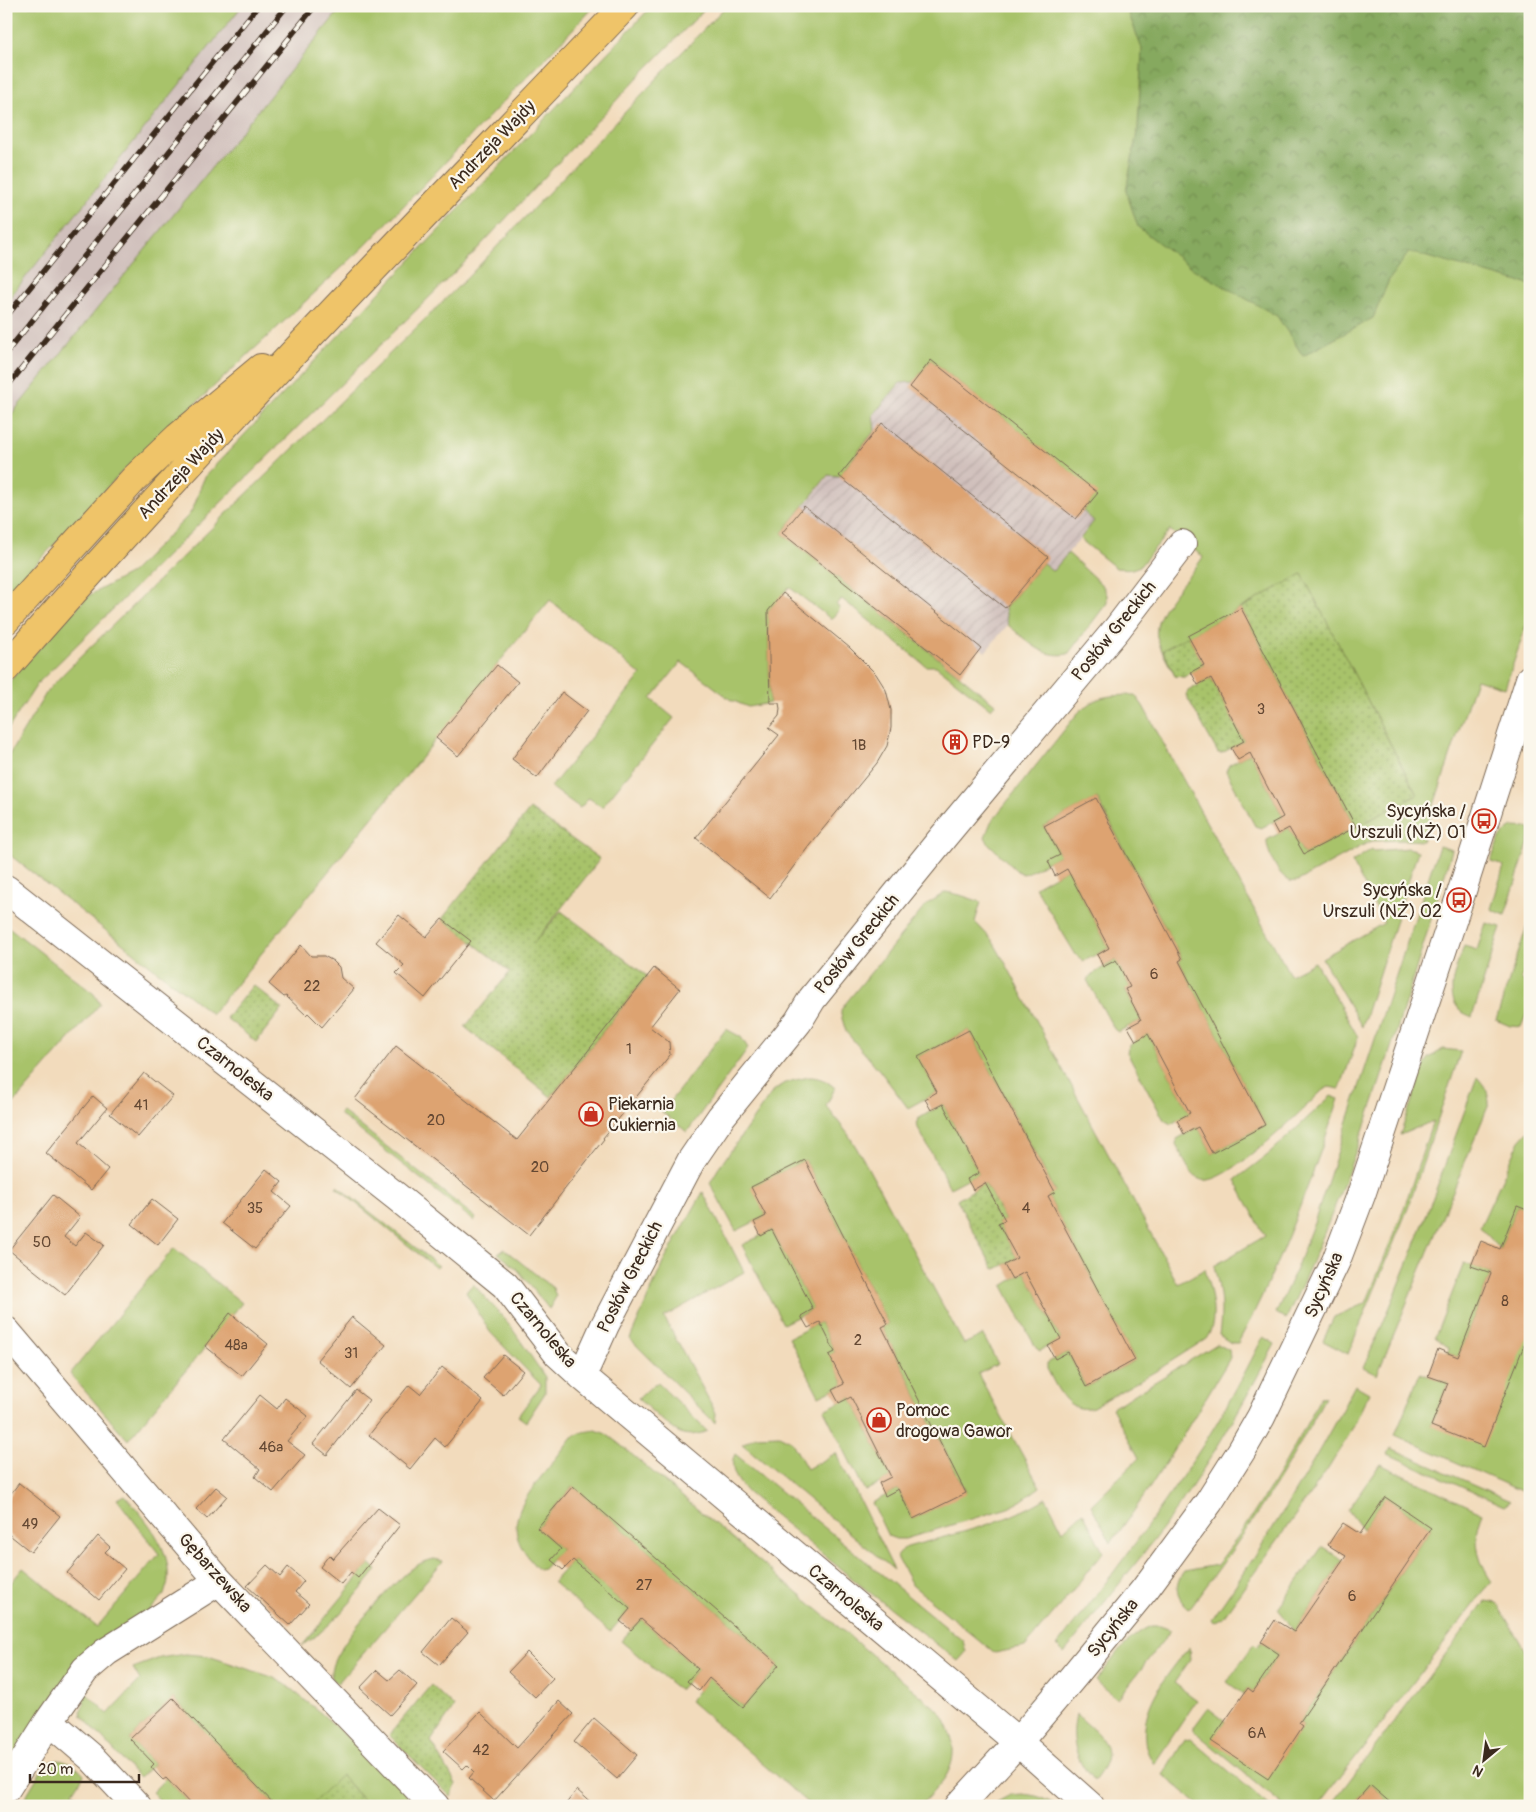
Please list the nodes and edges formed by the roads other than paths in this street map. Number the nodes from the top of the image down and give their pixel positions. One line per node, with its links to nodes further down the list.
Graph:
1 (625, 6): 2 (main road, Andrzeja Wajdy)
2 (359, 284): 4 (main road, Andrzeja Wajdy); 5 (main road, Andrzeja Wajdy)
3 (1182, 544): 9 (street, Posłów Greckich)
4 (6, 620)
5 (6, 668)
6 (1530, 679): 12 (street, Sycyńska)
7 (6, 889): 9 (street, Czarnoleska)
8 (6, 1331): 10 (street, Gębarzewska)
9 (582, 1376): 12 (street, Czarnoleska)
10 (219, 1581): 11 (street); 15 (street, Gębarzewska)
11 (49, 1721): 13 (street); 14 (street)
12 (1018, 1742): 16 (street, Sycyńska); 17 (street, Czarnoleska)
13 (6, 1789)
14 (137, 1806)
15 (435, 1806)
16 (959, 1806)
17 (1090, 1806)

